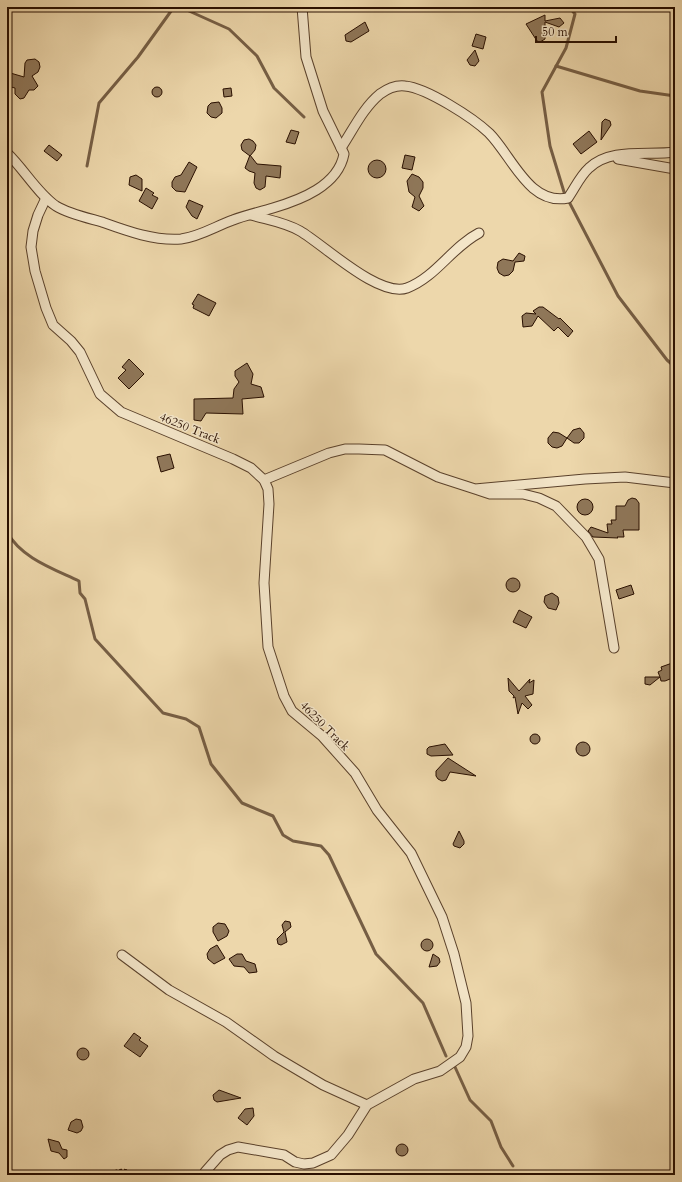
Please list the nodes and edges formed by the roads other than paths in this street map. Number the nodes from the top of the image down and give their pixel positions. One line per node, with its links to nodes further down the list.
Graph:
1 (302, 7): 2 (street)
2 (341, 148): 5 (street); 8 (street)
3 (675, 152): 5 (street)
4 (7, 153): 7 (street)
5 (607, 158): 6 (street)
6 (675, 169)
7 (46, 198): 8 (street); 10 (street, 46250 Track)
8 (250, 215): 9 (street)
9 (480, 233)
10 (264, 480): 12 (street); 15 (street, 46250 Track)
11 (675, 483): 12 (street)
12 (475, 489): 13 (street)
13 (614, 648)
14 (122, 955): 15 (street)
15 (367, 1105): 16 (street, 46250 Track)
16 (205, 1172)

